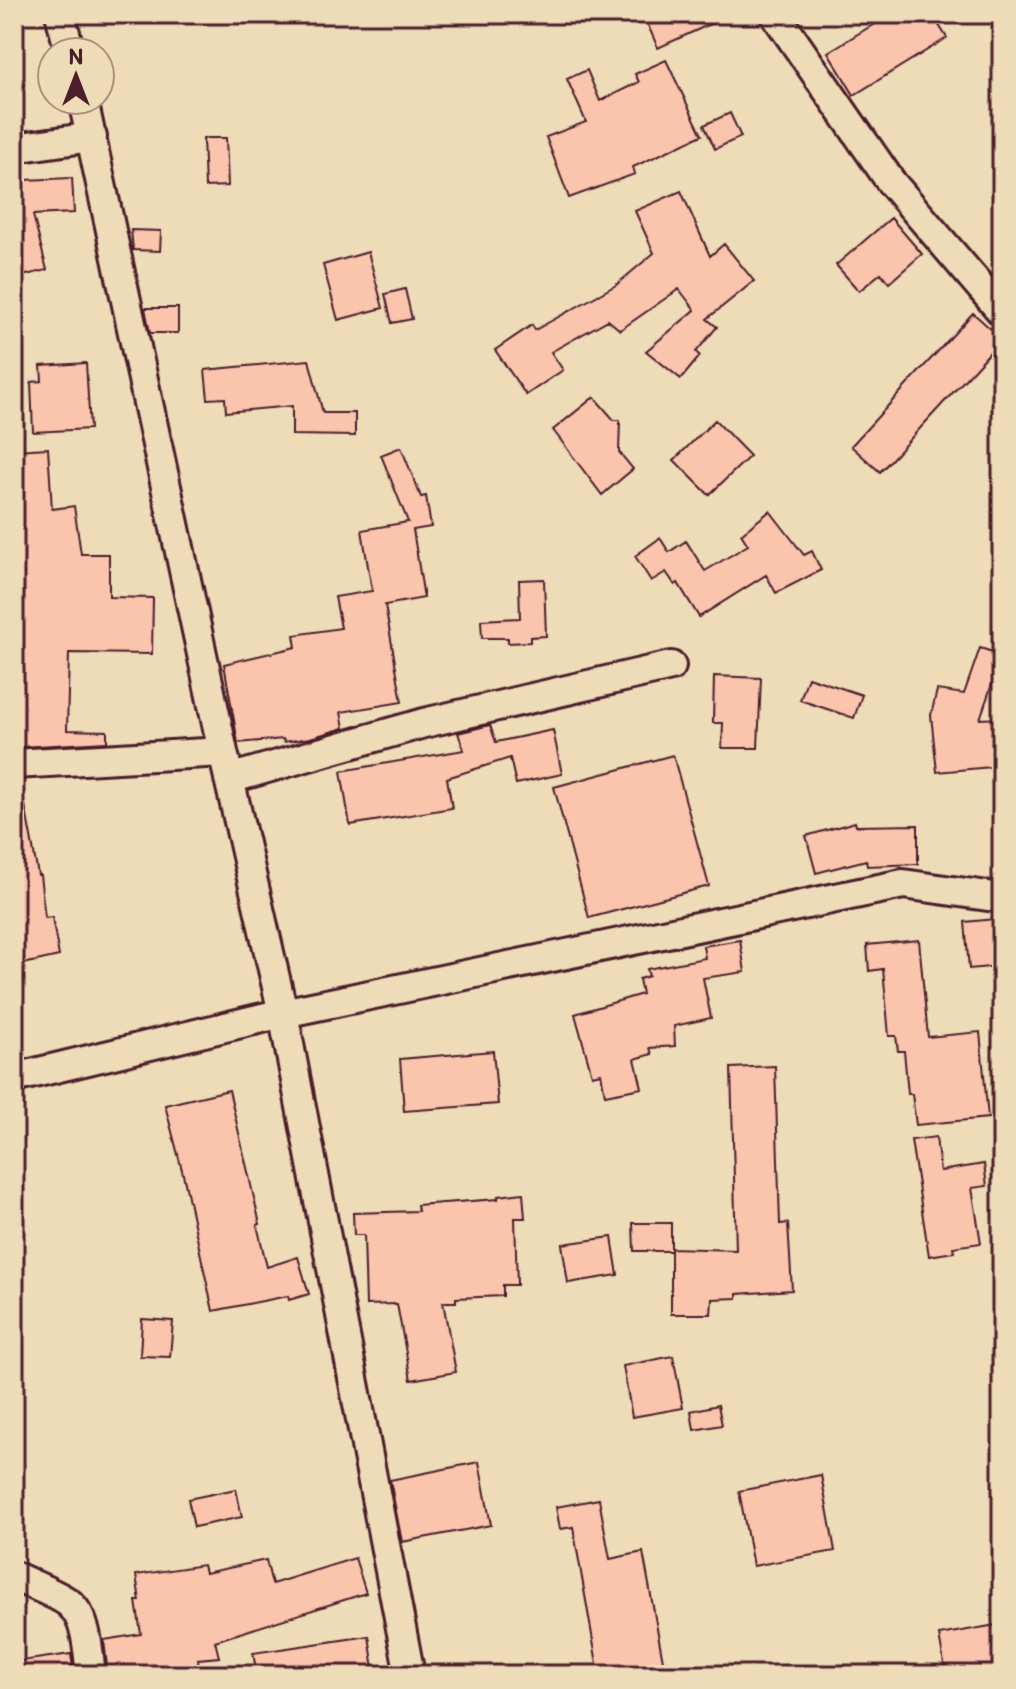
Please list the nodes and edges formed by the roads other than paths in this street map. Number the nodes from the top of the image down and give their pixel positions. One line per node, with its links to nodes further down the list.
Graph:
1 (60, 14): 3 (street)
2 (775, 14): 7 (street)
3 (66, 36)
4 (87, 116): 5 (street)
5 (92, 137): 6 (street); 10 (street)
6 (14, 148)
7 (1002, 312)
8 (671, 666): 10 (street)
9 (14, 764): 10 (street)
10 (226, 766): 12 (street)
11 (1002, 898): 12 (street)
12 (283, 1013): 13 (street); 16 (street)
13 (14, 1078)
14 (14, 1576): 15 (street)
15 (91, 1675)
16 (410, 1675)

